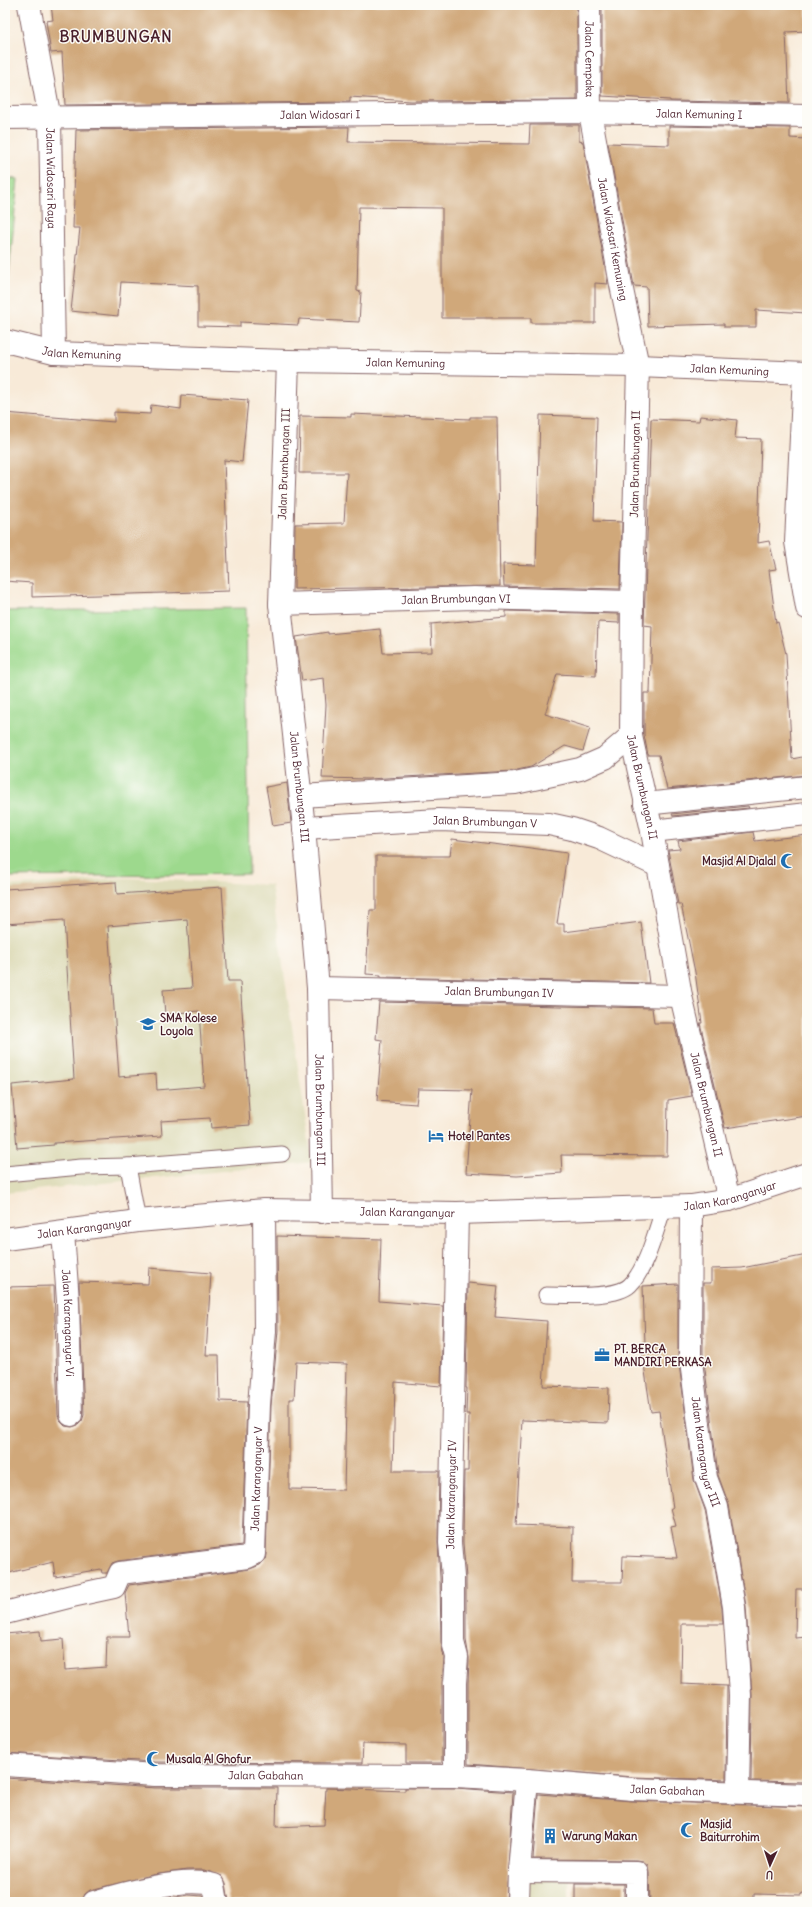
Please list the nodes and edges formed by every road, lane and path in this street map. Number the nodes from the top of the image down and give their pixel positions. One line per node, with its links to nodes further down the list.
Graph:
1 (29, 5): 6 (street, Jalan Widosari Raya)
2 (589, 5): 3 (street, Jalan Cempaka)
3 (590, 112): 4 (street, Jalan Kemuning I); 6 (street, Jalan Widosari I); 10 (street, Jalan Widosari Kemuning)
4 (807, 116)
5 (5, 118): 6 (street, Jalan Widosari I)
6 (50, 119): 8 (street, Jalan Widosari Raya)
7 (5, 340): 8 (street, Jalan Kemuning)
8 (54, 353): 9 (street, Jalan Kemuning)
9 (288, 361): 10 (street, Jalan Kemuning); 13 (street, Jalan Brumbungan III)
10 (638, 366): 11 (street, Jalan Kemuning); 12 (street, Jalan Brumbungan II)
11 (805, 373): 14 (street)
12 (632, 602): 13 (street, Jalan Brumbungan VI); 15 (street, Jalan Brumbungan II)
13 (280, 604): 18 (street, Jalan Brumbungan III)
14 (807, 608)
15 (631, 736): 18 (street); 19 (street, Jalan Brumbungan II)
16 (807, 787): 17 (street)
17 (748, 793): 19 (street); 21 (street)
18 (301, 796): 22 (street, Jalan Brumbungan III)
19 (646, 804): 23 (street, Jalan Brumbungan II)
20 (807, 814): 21 (street)
21 (752, 820): 23 (street)
22 (304, 828): 24 (street, Jalan Brumbungan V); 25 (street, Jalan Brumbungan III)
23 (652, 831): 24 (street, Jalan Brumbungan II)
24 (658, 866): 26 (street, Jalan Brumbungan II)
25 (318, 988): 26 (street, Jalan Brumbungan IV); 35 (street, Jalan Brumbungan III)
26 (681, 996): 31 (street, Jalan Brumbungan II)
27 (282, 1154): 28 (lane)
28 (128, 1166): 29 (lane); 37 (lane)
29 (5, 1174)
30 (807, 1174): 31 (street, Jalan Karanganyar)
31 (729, 1200): 32 (street, Jalan Karanganyar)
32 (692, 1206): 33 (street, Jalan Karanganyar); 46 (street, Jalan Karanganyar III)
33 (664, 1207): 36 (street, Jalan Karanganyar); 40 (lane)
34 (264, 1210): 35 (street, Jalan Karanganyar); 37 (street, Jalan Karanganyar); 42 (street, Jalan Karanganyar V)
35 (322, 1212): 36 (street, Jalan Karanganyar)
36 (458, 1213): 44 (street, Jalan Karanganyar IV)
37 (138, 1221): 38 (street, Jalan Karanganyar)
38 (63, 1232): 39 (street, Jalan Karanganyar); 41 (street, Jalan Karanganyar Vi)
39 (5, 1239)
40 (546, 1295)
41 (72, 1415)
42 (5, 1614)
43 (5, 1765): 44 (street, Jalan Gabahan)
44 (455, 1776): 45 (street, Jalan Gabahan)
45 (527, 1780): 46 (street, Jalan Gabahan); 48 (street)
46 (738, 1792): 47 (street, Jalan Gabahan)
47 (807, 1795)
48 (519, 1871): 51 (street); 52 (street)
49 (94, 1902): 50 (street)
50 (217, 1902)
51 (518, 1902)
52 (636, 1902)

